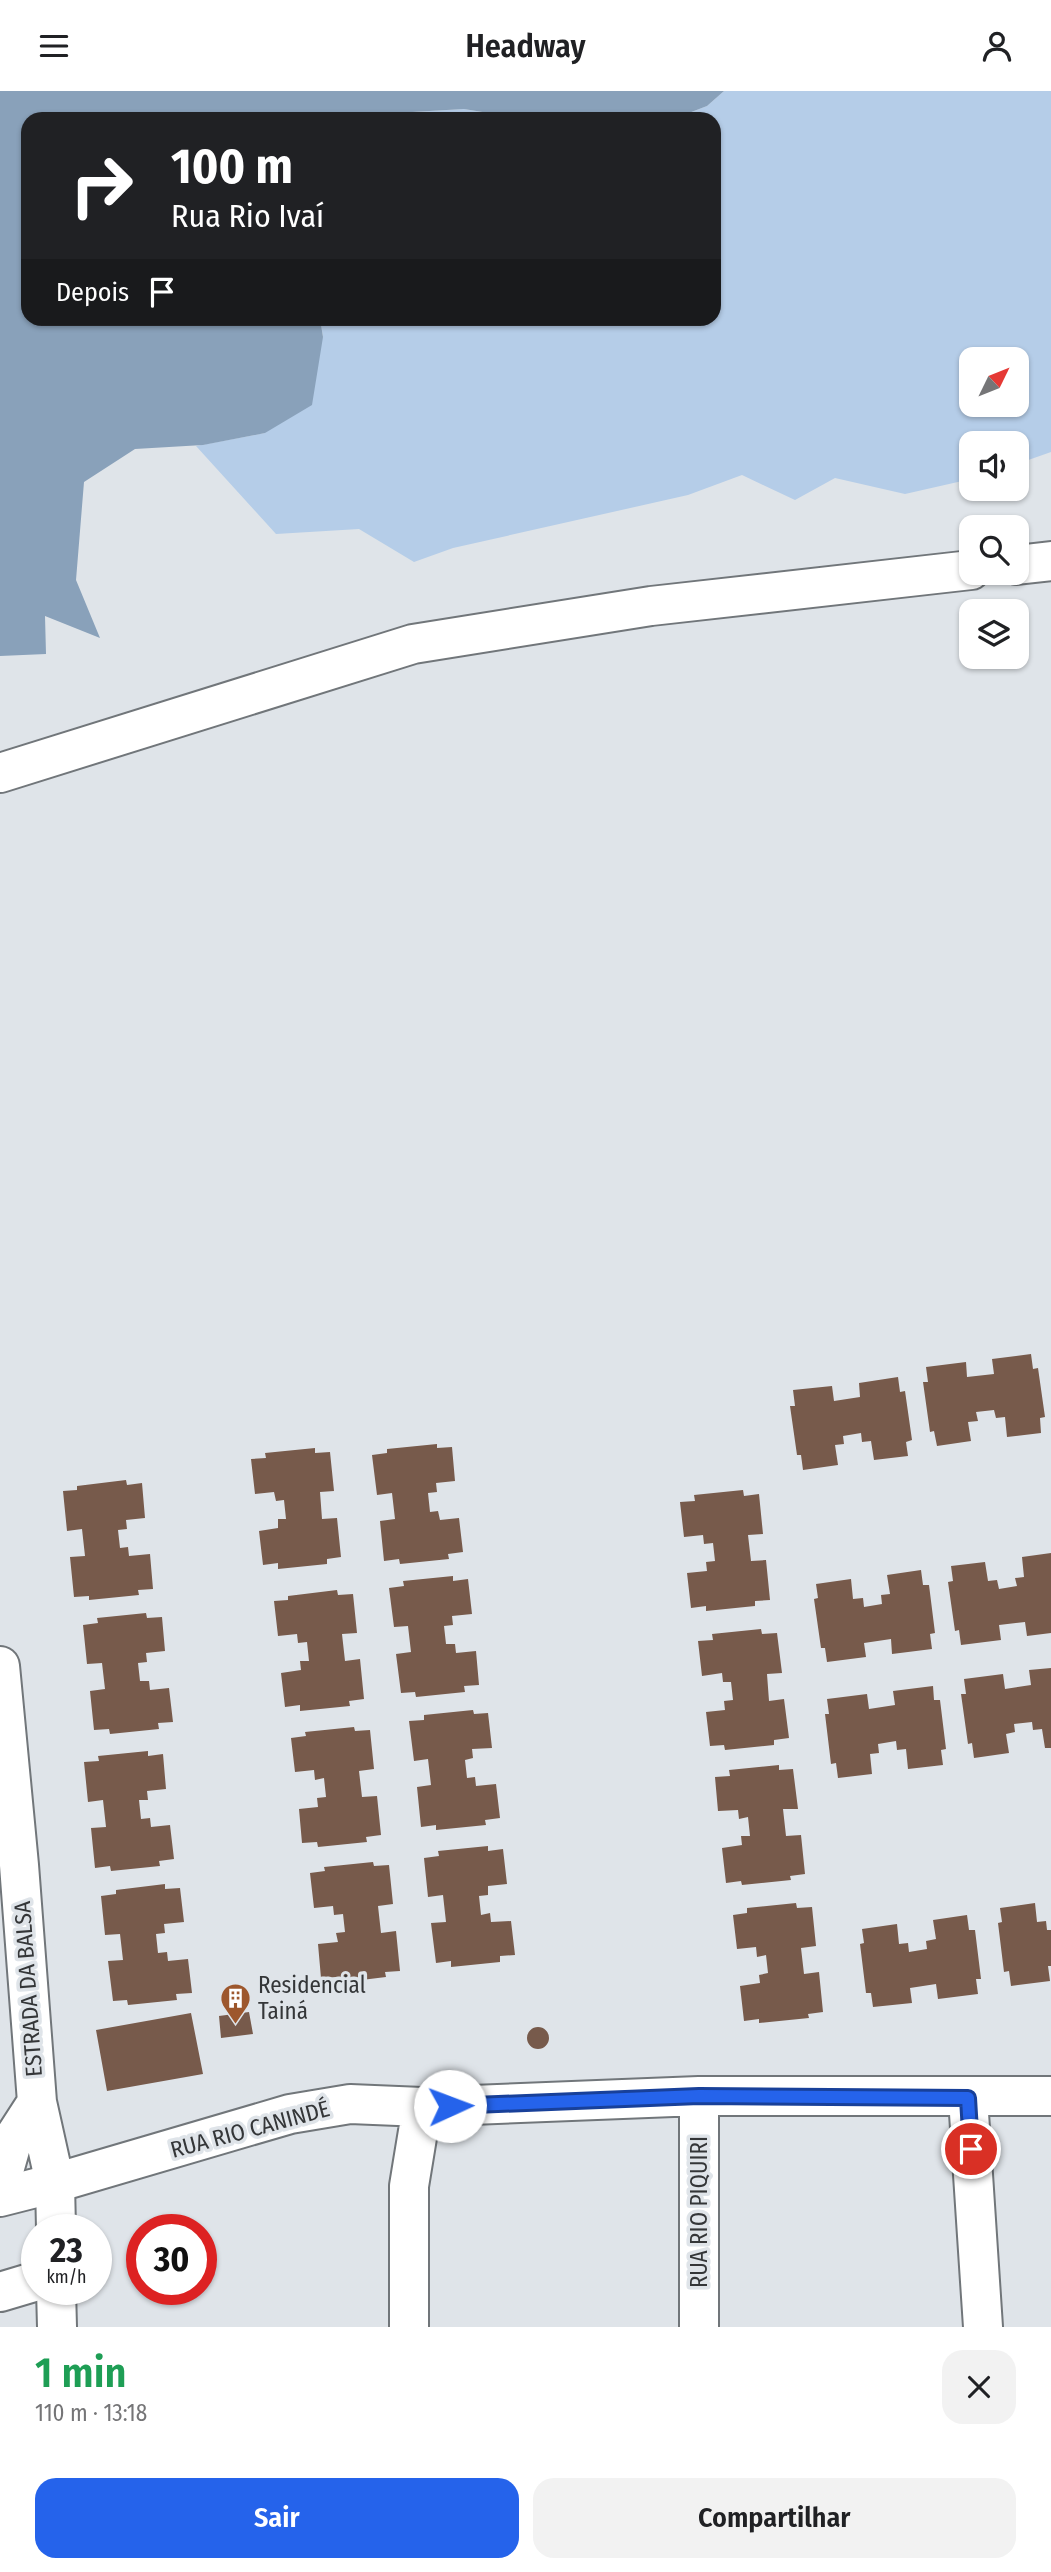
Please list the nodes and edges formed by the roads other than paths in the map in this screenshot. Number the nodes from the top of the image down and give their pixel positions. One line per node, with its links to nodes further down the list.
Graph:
1 (1051, 561): 2 (street)
2 (1029, 564)
3 (959, 571): 4 (street)
4 (0, 773)
5 (0, 1666): 9 (street, ESTRADA DA BALSA)
6 (699, 2096): 8 (street, RUA RIO CANINDÉ); 10 (street, RUA RIO CANINDÉ); 20 (street, RUA RIO PIQUIRI)
7 (1051, 2097): 8 (street, RUA RIO CANINDÉ)
8 (968, 2098): 21 (street)
9 (37, 2102): 11 (street, ESTRADA DA BALSA); 12 (street, ESTRADA DA BALSA)
10 (422, 2107): 11 (street, RUA RIO CANINDÉ); 19 (street)
11 (55, 2183): 13 (street, RUA RIO CANINDÉ); 14 (street, ESTRADA DA BALSA)
12 (0, 2185)
13 (0, 2197)
14 (56, 2214)
15 (21, 2286): 16 (street)
16 (0, 2292)
17 (57, 2305): 18 (street)
18 (57, 2327)
19 (410, 2327)
20 (699, 2327)
21 (983, 2327)

